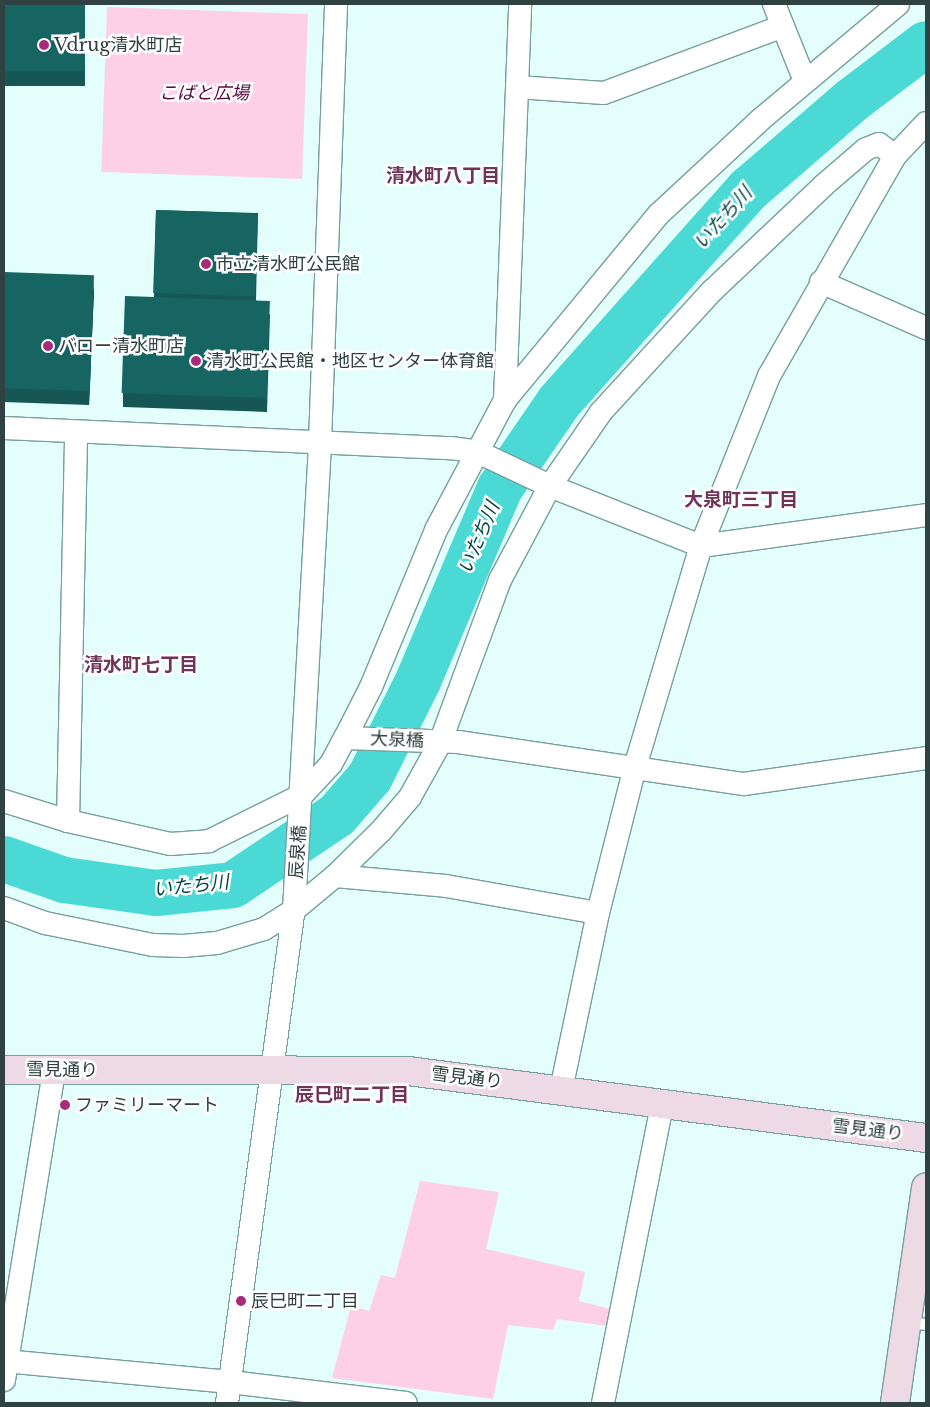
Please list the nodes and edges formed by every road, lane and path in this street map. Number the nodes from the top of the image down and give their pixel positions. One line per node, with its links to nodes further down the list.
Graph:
1 (336, 4): 15 (street, 辰泉橋)
2 (520, 4): 7 (street)
3 (774, 4): 5 (street)
4 (898, 4): 6 (street)
5 (783, 26): 6 (street); 7 (street)
6 (805, 81): 12 (street)
7 (517, 87): 12 (street)
8 (926, 123): 9 (street)
9 (895, 156): 10 (street); 17 (street)
10 (821, 282): 11 (street); 19 (street)
11 (926, 328)
12 (505, 400): 16 (street)
13 (4, 428): 14 (street)
14 (76, 432): 15 (street); 26 (street)
15 (320, 442): 16 (street); 24 (street, 辰泉橋)
16 (484, 455): 17 (street); 20 (street)
17 (550, 486): 19 (street); 21 (street)
18 (926, 515): 19 (street)
19 (701, 546): 23 (street)
20 (349, 738): 21 (street, 大泉橋); 24 (street)
21 (440, 743): 23 (street, 大泉橋); 27 (street)
22 (926, 758): 23 (street, 大泉橋)
23 (635, 767): 30 (street)
24 (302, 795): 26 (street); 29 (street, 辰泉橋)
25 (4, 801): 26 (street)
26 (68, 821)
27 (335, 876): 29 (street); 30 (street)
28 (4, 908): 29 (street)
29 (294, 910): 33 (street, 辰泉橋)
30 (598, 913): 34 (street)
31 (4, 1070): 32 (street, 雪見通り)
32 (54, 1070): 33 (street, 雪見通り); 39 (street)
33 (274, 1073): 34 (street, 雪見通り); 40 (street, 辰泉橋)
34 (561, 1090): 35 (street, 雪見通り)
35 (662, 1105): 36 (street, 雪見通り); 42 (street)
36 (926, 1138)
37 (926, 1186): 38 (street)
38 (918, 1323): 43 (street)
39 (5, 1367): 40 (street)
40 (229, 1393): 41 (street)
41 (406, 1403)
42 (603, 1403)
43 (895, 1403)

